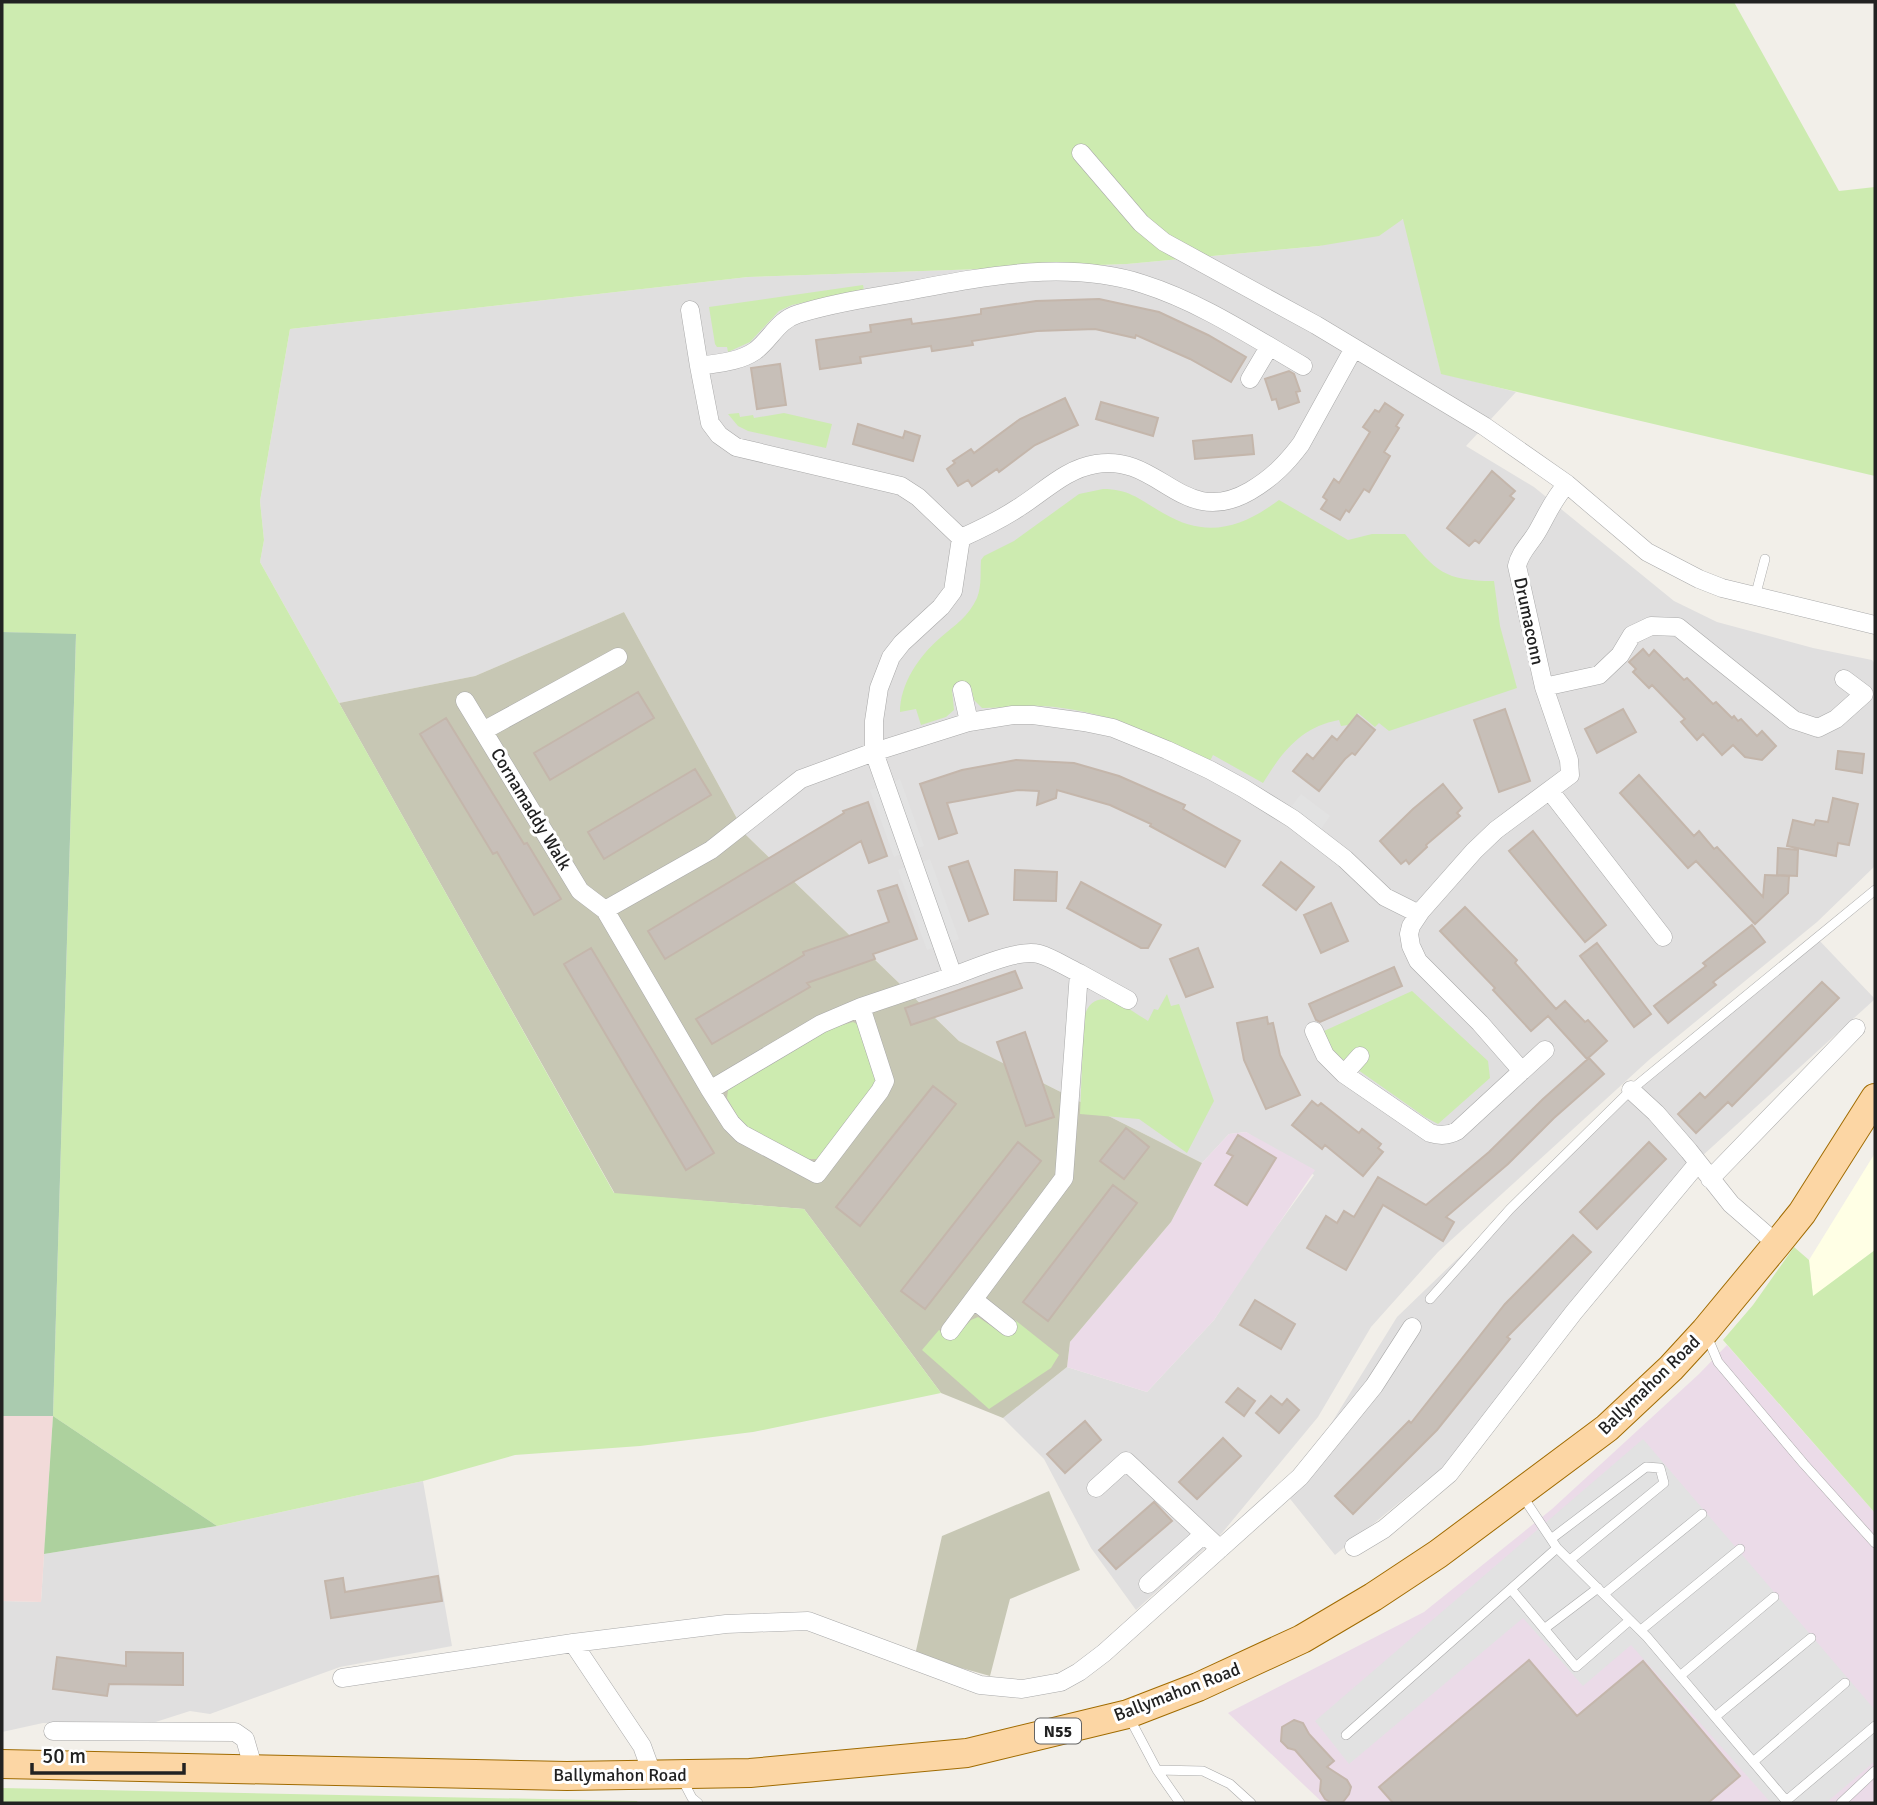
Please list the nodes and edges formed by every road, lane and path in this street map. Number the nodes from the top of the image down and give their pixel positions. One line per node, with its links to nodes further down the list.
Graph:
1 (1081, 153): 4 (street)
2 (690, 310): 5 (street)
3 (1269, 346): 5 (street); 6 (street); 7 (street)
4 (1354, 348): 8 (street); 9 (street)
5 (699, 366): 9 (street)
6 (1303, 366)
7 (1250, 379)
8 (1567, 484): 11 (street); 15 (street, Drumaconn)
9 (961, 538): 20 (street)
10 (1765, 559): 11 (lane)
11 (1755, 597): 12 (street)
12 (1875, 625)
13 (618, 657): 19 (street)
14 (1844, 679): 15 (street, Drumaconn)
15 (1544, 687): 21 (street, Drumaconn)
16 (962, 690): 18 (street)
17 (465, 701): 19 (street, Cornamaddy Walk)
18 (969, 722): 20 (street); 24 (street)
19 (483, 731): 23 (street, Cornamaddy Walk)
20 (874, 752): 23 (street); 27 (street)
21 (1550, 791): 24 (street, Drumaconn); 25 (street)
22 (1875, 890): 37 (lane)
23 (605, 909): 36 (street, Cornamaddy Walk)
24 (1419, 914): 34 (street, Drumaconn)
25 (1663, 937)
26 (1079, 973): 27 (street); 28 (street); 43 (street)
27 (953, 976): 29 (street)
28 (1128, 1000)
29 (861, 1007): 36 (street); 36 (street, Cornamaddy Walk)
30 (1856, 1028): 40 (street)
31 (1314, 1031): 35 (street)
32 (1545, 1050): 34 (street)
33 (1360, 1056): 35 (street)
34 (1522, 1071): 35 (street)
35 (1344, 1074)
36 (710, 1090)
37 (1631, 1090): 39 (street); 42 (lane)
38 (1875, 1098): 41 (main road, Ballymahon Road / N55)
39 (1698, 1163): 40 (street); 54 (street)
40 (1710, 1179): 41 (street)
41 (1777, 1244): 47 (main road, Ballymahon Road / N55)
42 (1430, 1299)
43 (974, 1300): 44 (street); 46 (street)
44 (1008, 1327)
45 (1412, 1327): 56 (street)
46 (950, 1331)
47 (1705, 1331): 49 (main road, Ballymahon Road / N55); 53 (lane)
48 (1096, 1488): 51 (street)
49 (1520, 1492): 52 (lane); 71 (main road, Ballymahon Road / N55)
50 (1702, 1514): 61 (lane)
51 (1204, 1534): 56 (street); 59 (street)
52 (1551, 1539): 55 (lane); 58 (lane)
53 (1875, 1543)
54 (1354, 1547)
55 (1558, 1548): 58 (lane); 60 (lane)
56 (1220, 1549): 67 (street)
57 (1740, 1549): 65 (lane)
58 (1570, 1560): 61 (lane)
59 (1148, 1584)
60 (1511, 1590): 64 (lane); 75 (lane)
61 (1601, 1591): 63 (lane); 64 (lane)
62 (1774, 1597): 68 (lane)
63 (1630, 1620): 64 (lane); 65 (lane)
64 (1544, 1629)
65 (1641, 1630): 68 (lane)
66 (1811, 1638): 72 (lane)
67 (573, 1643): 69 (street); 81 (street)
68 (1680, 1676): 72 (lane)
69 (342, 1678)
70 (1845, 1683): 76 (lane)
71 (1128, 1714): 79 (lane); 81 (main road, Ballymahon Road / N55)
72 (1715, 1717): 76 (lane)
73 (1875, 1726): 82 (lane)
74 (53, 1731): 78 (street)
75 (1346, 1735)
76 (1753, 1762): 82 (lane)
77 (2, 1764): 78 (main road, Ballymahon Road / N55)
78 (254, 1770): 81 (main road, Ballymahon Road / N55)
79 (1157, 1770): 84 (lane); 85 (lane)
80 (1875, 1771): 86 (lane)
81 (667, 1775): 83 (lane)
82 (1787, 1802)
83 (698, 1803)
84 (1180, 1803)
85 (1251, 1803)
86 (1841, 1803)

